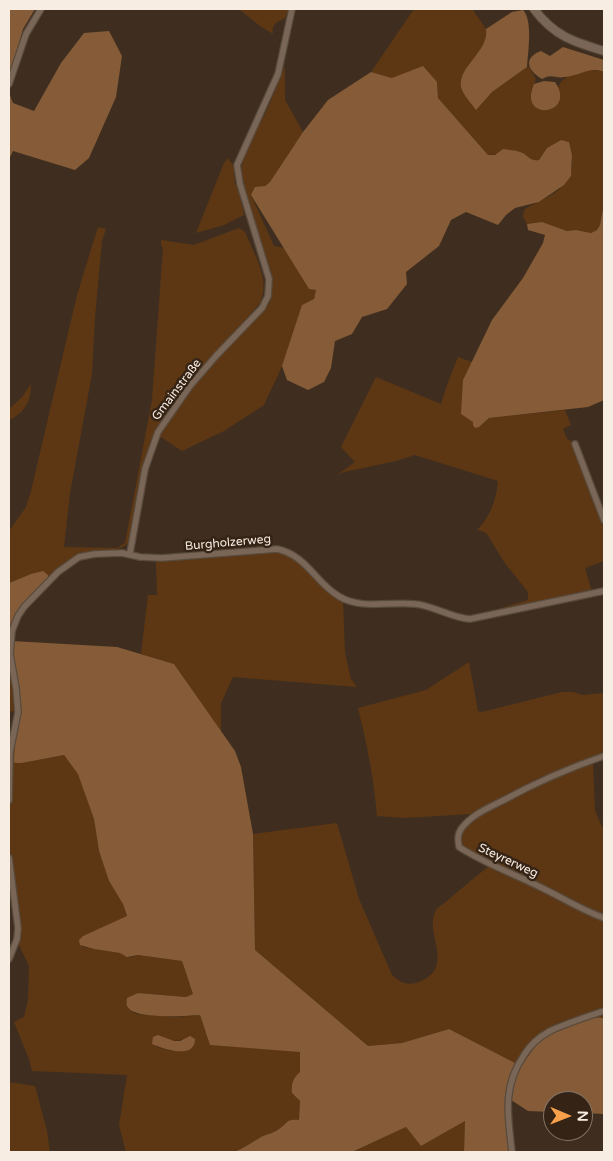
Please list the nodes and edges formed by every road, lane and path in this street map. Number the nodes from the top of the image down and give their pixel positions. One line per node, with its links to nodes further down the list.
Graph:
1 (41, 9): 5 (street)
2 (292, 9): 9 (street, Gmainstraße)
3 (534, 9): 4 (street)
4 (604, 51)
5 (9, 84)
6 (575, 444): 7 (street)
7 (602, 511): 8 (street)
8 (604, 520)
9 (130, 554): 10 (street, Burgholzerweg); 12 (street)
10 (604, 591)
11 (604, 756): 14 (street, Steyrerweg)
12 (9, 800)
13 (9, 858): 15 (street)
14 (604, 918)
15 (9, 958)
16 (604, 1011): 17 (street)
17 (512, 1152)

